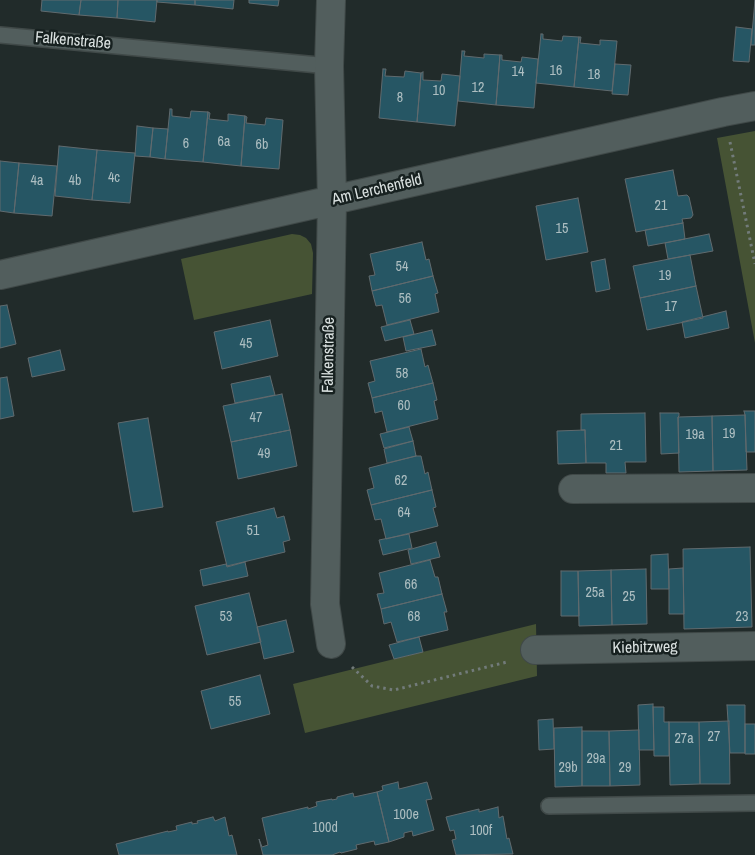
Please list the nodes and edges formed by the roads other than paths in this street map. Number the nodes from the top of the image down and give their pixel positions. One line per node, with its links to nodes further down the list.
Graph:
1 (331, 0): 3 (street, Falkenstraße)
2 (0, 35): 3 (lane, Falkenstraße)
3 (329, 66): 5 (street, Falkenstraße)
4 (755, 106): 5 (street, Am Lerchenfeld)
5 (332, 200): 6 (street, Am Lerchenfeld); 9 (street, Falkenstraße)
6 (0, 275)
7 (755, 488): 8 (street)
8 (573, 489)
9 (331, 644)
10 (755, 646): 11 (street, Kiebitzweg)
11 (535, 650)
12 (755, 803): 13 (lane)
13 (549, 806)

